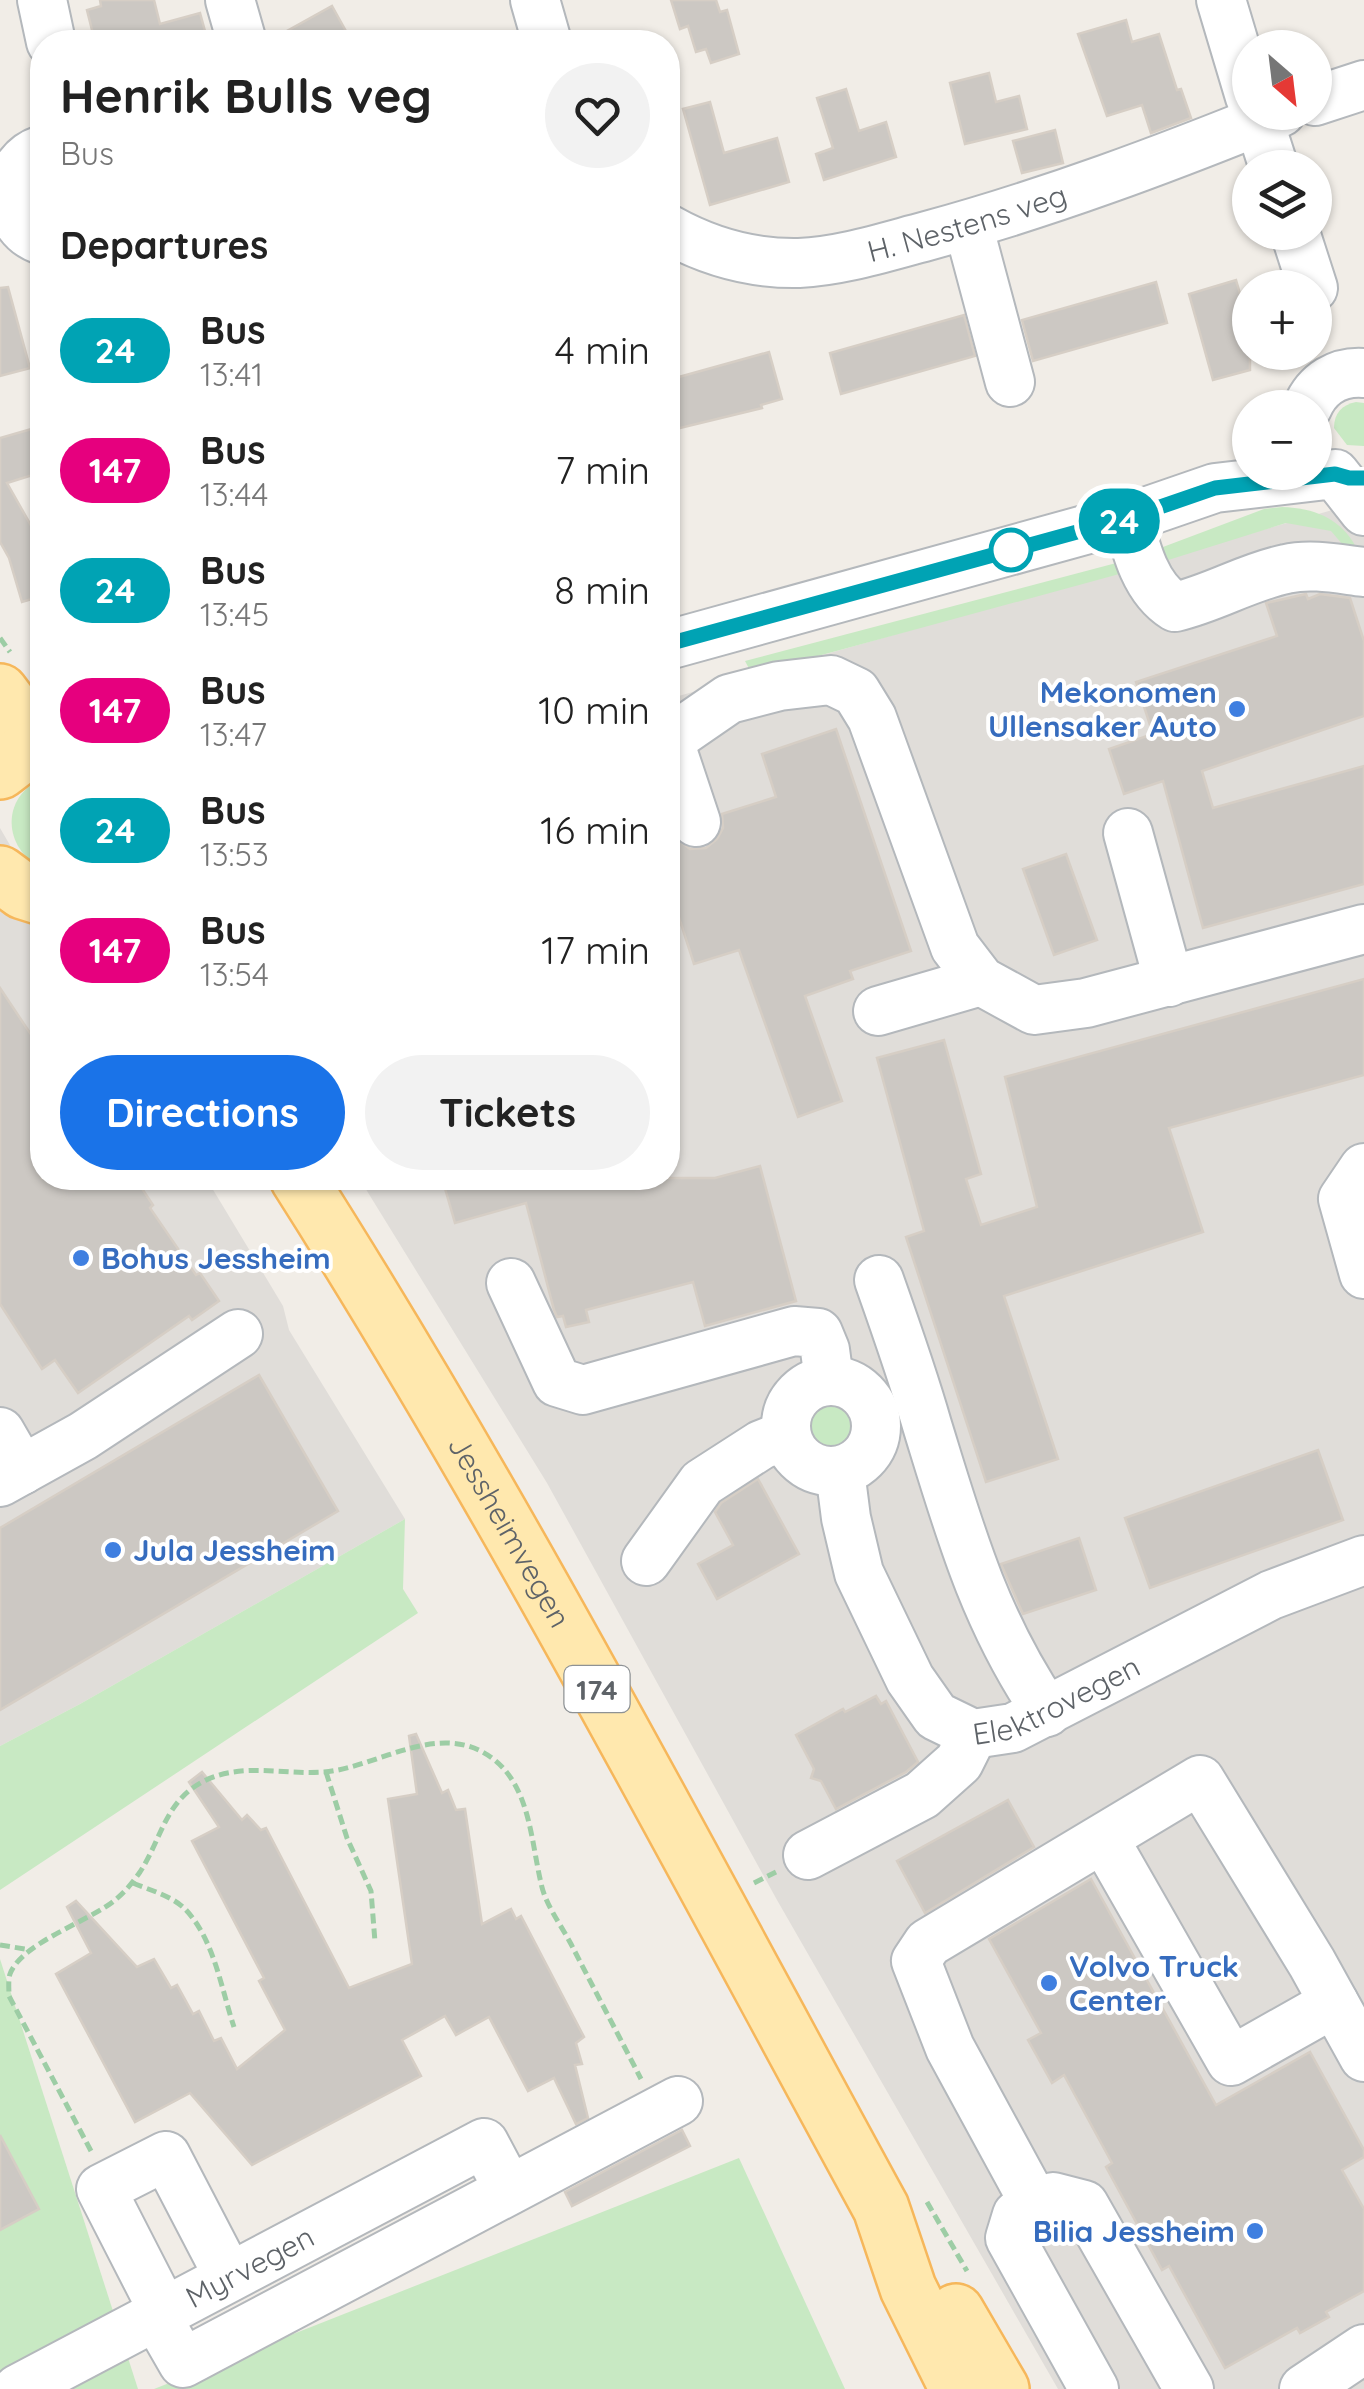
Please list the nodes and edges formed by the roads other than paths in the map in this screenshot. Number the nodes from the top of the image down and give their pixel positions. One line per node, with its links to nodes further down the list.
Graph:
1 (42, 0): 5 (street)
2 (230, 0): 6 (street)
3 (535, 0): 7 (street)
4 (1221, 0): 8 (street)
5 (48, 30)
6 (239, 30)
7 (544, 30)
8 (1232, 31)
9 (1364, 86): 10 (street)
10 (1332, 96)
11 (1232, 130): 13 (street, H. Nestens veg)
12 (18, 168): 14 (street)
13 (968, 225): 15 (street, H. Nestens veg); 17 (street)
14 (30, 235)
15 (680, 236)
16 (1364, 373): 18 (street)
17 (1010, 382)
18 (1319, 390)
19 (1338, 470): 21 (street); 22 (street)
20 (1232, 471): 21 (street)
21 (1215, 488): 23 (street)
22 (1364, 511)
23 (1128, 518): 24 (street); 25 (street)
24 (1364, 572)
25 (690, 639): 27 (street)
26 (0, 692): 28 (main road)
27 (729, 699): 29 (street); 38 (street)
28 (30, 731)
29 (680, 733)
30 (30, 749): 31 (main road)
31 (0, 771)
32 (680, 776): 33 (street)
33 (696, 822)
34 (1128, 834): 39 (street)
35 (0, 874): 36 (main road)
36 (30, 894)
37 (1364, 929): 39 (street)
38 (981, 981): 39 (street); 40 (street)
39 (1169, 982)
40 (878, 1011)
41 (1364, 1168): 43 (street)
42 (306, 1190): 64 (main road, Jessheimvegen / 174)
43 (1364, 1274)
44 (879, 1280): 48 (street)
45 (510, 1283): 47 (street)
46 (238, 1334): 51 (street)
47 (828, 1380): 49 (street); 50 (street)
48 (916, 1386): 49 (street); 55 (street)
49 (870, 1403): 52 (street)
50 (786, 1434): 52 (street); 54 (street)
51 (7, 1462)
52 (840, 1470): 56 (street, Elektrovegen)
53 (1364, 1560): 55 (street, Elektrovegen)
54 (646, 1561)
55 (1047, 1712): 56 (street, Elektrovegen)
56 (973, 1734): 58 (street)
57 (1104, 1839): 59 (street); 59 (street); 63 (street)
58 (808, 1855)
59 (1334, 2002): 60 (street)
60 (1364, 2057)
61 (668, 2106): 62 (street)
62 (509, 2190): 65 (street, Myrvegen); 66 (street)
63 (1036, 2206): 71 (street); 72 (street)
64 (881, 2208): 69 (main road, Jessheimvegen / 174); 70 (main road, Jessheimvegen / 174)
65 (229, 2277): 66 (street, Myrvegen); 66 (street)
66 (160, 2314): 68 (street, Myrvegen)
67 (1364, 2348): 73 (street)
68 (18, 2389)
69 (958, 2389)
70 (1001, 2389)
71 (1094, 2389)
72 (1189, 2389)
73 (1304, 2389)

